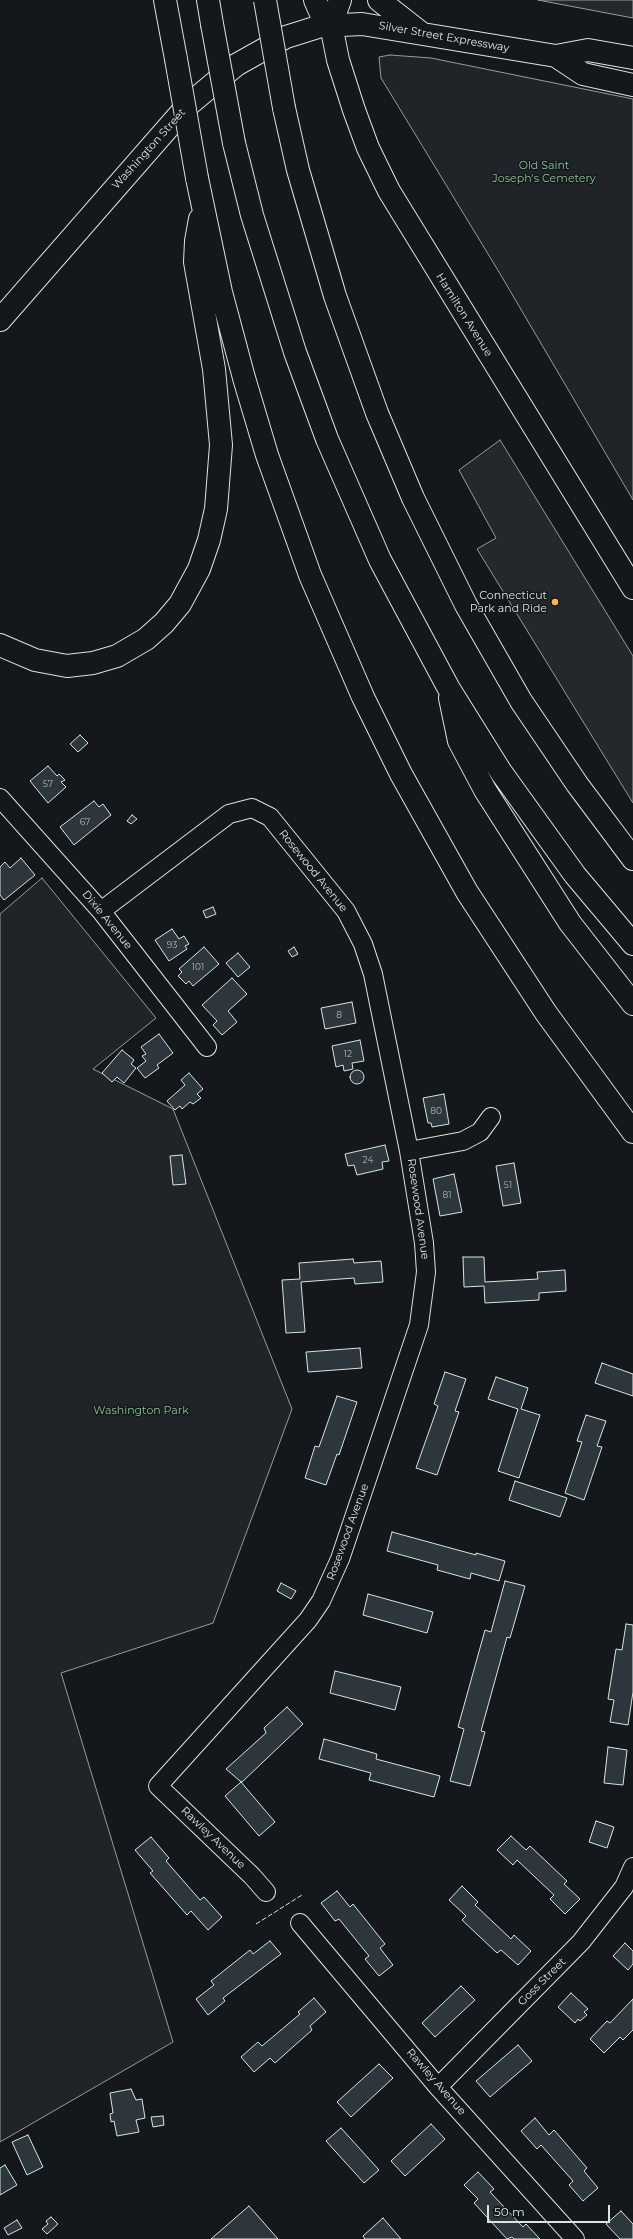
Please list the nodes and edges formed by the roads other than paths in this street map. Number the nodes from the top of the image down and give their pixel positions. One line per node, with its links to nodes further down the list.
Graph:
1 (165, 0): 12 (main road, bridge)
2 (208, 0): 16 (main road, bridge)
3 (265, 0): 18 (main road, bridge)
4 (315, 0): 7 (main road)
5 (340, 0): 7 (main road)
6 (379, 0): 8 (main road)
7 (331, 25): 8 (main road, Silver Street Expressway); 13 (main road, Washington Street); 14 (main road, Hamilton Avenue)
8 (422, 34): 9 (main road, Silver Street Expressway)
9 (556, 56): 10 (main road, Silver Street Expressway); 11 (main road, Silver Street Expressway)
10 (633, 58)
11 (633, 85)
12 (202, 208): 15 (main road); 24 (main road)
13 (0, 320)
14 (633, 588)
15 (0, 645)
16 (448, 687): 20 (main road); 21 (main road)
17 (0, 798): 19 (street, Dixie Avenue)
18 (633, 859)
19 (101, 911): 22 (street, Dixie Avenue); 25 (street, Rosewood Avenue)
20 (633, 944)
21 (633, 1004)
22 (207, 1047)
23 (491, 1116): 25 (street)
24 (633, 1132)
25 (409, 1151): 26 (street, Rosewood Avenue)
26 (158, 1786): 28 (street, Rawley Avenue)
27 (633, 1867): 30 (street, Goss Street)
28 (266, 1892)
29 (300, 1923): 30 (street, Rawley Avenue)
30 (438, 2087): 31 (street, Rawley Avenue)
31 (575, 2239)

